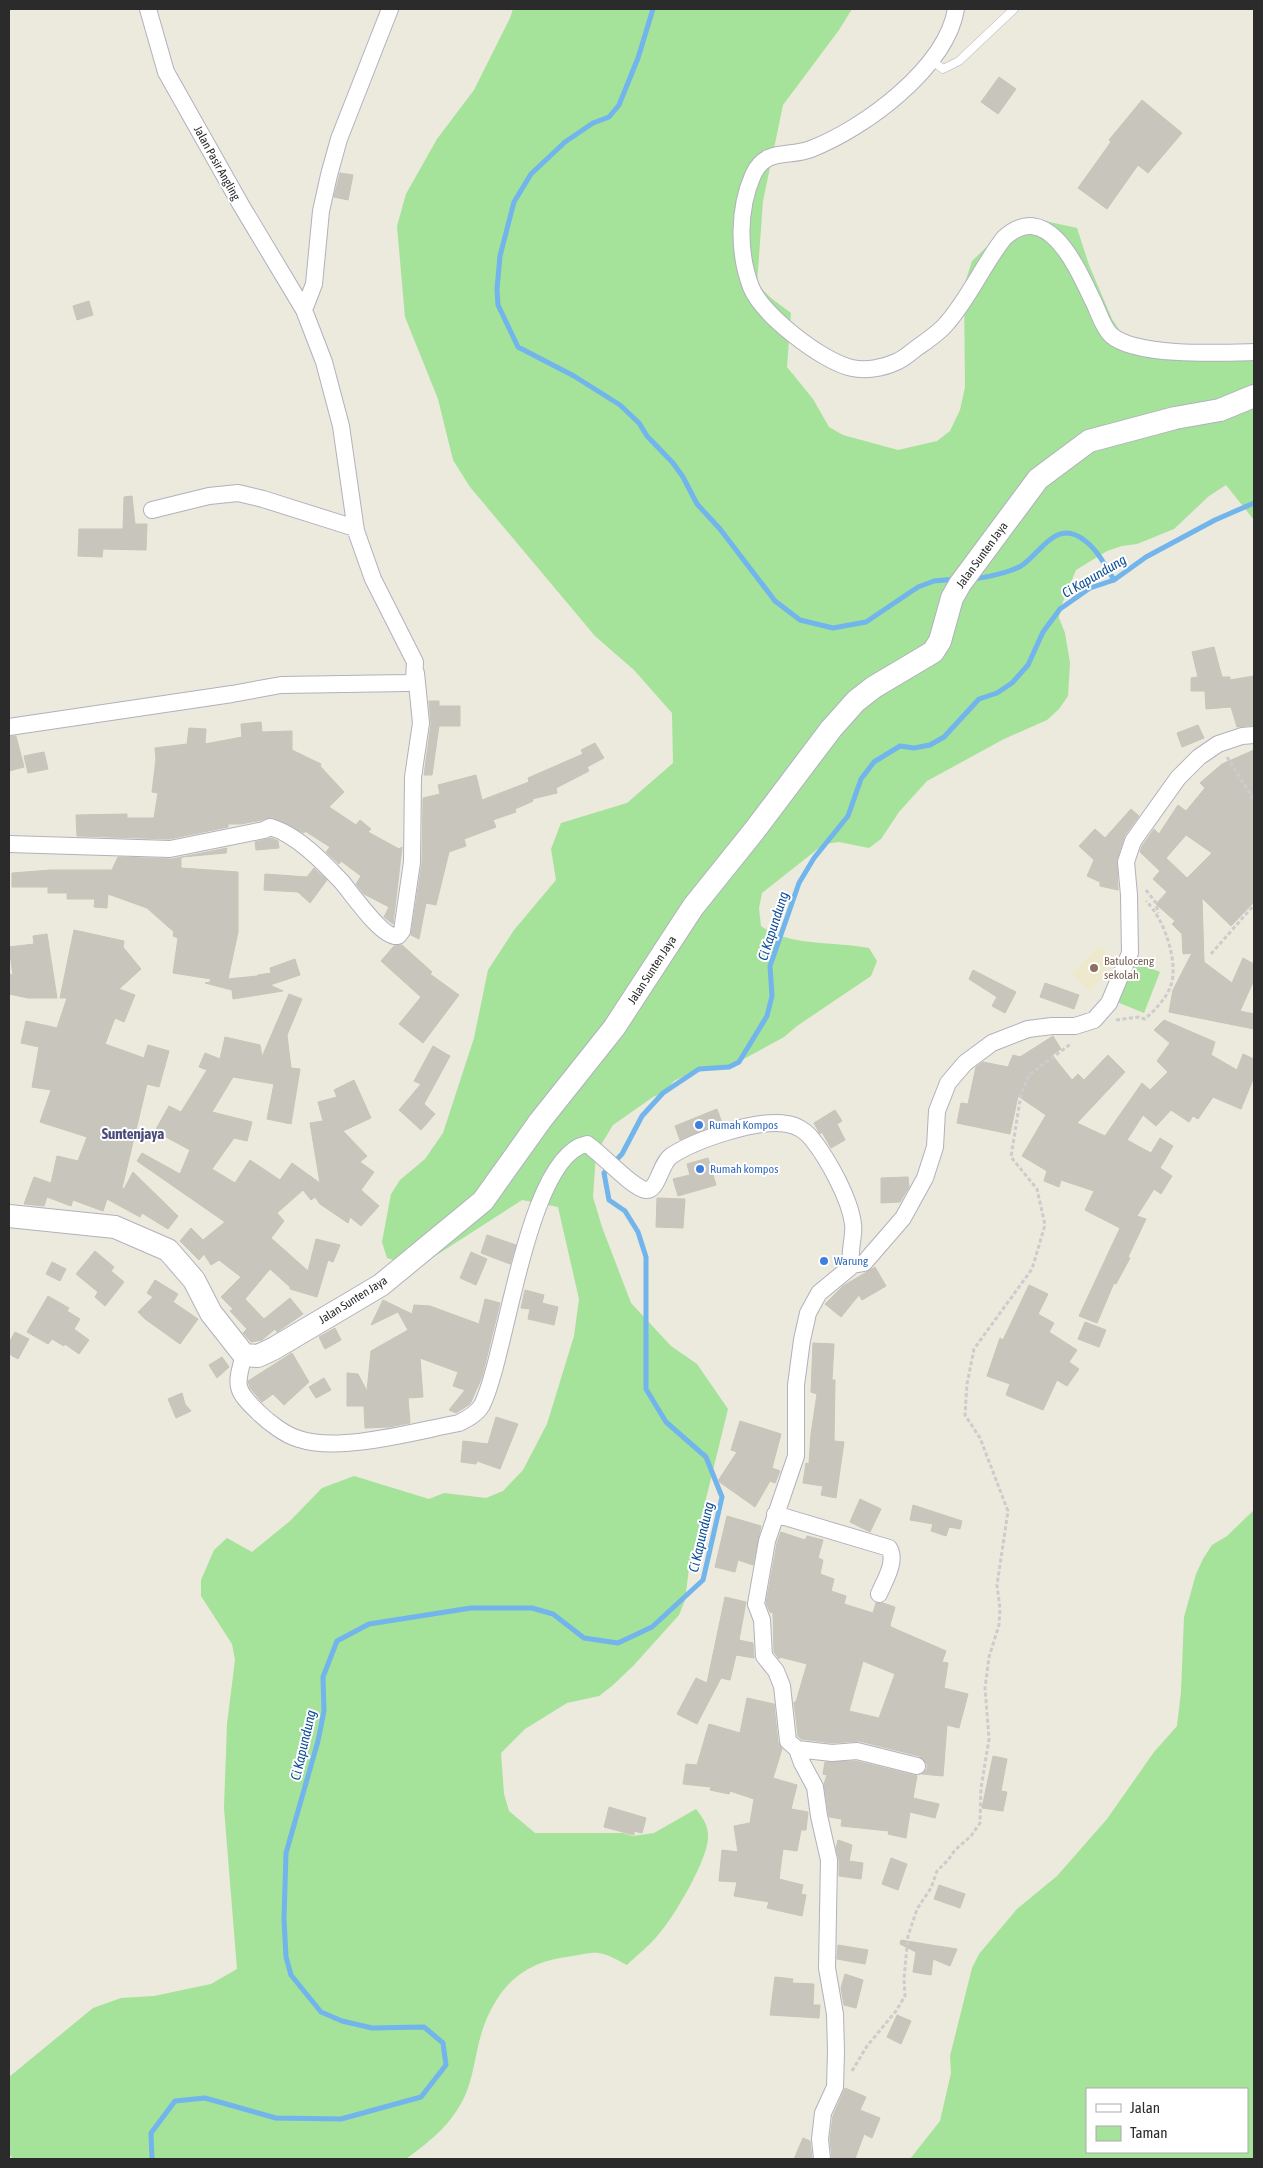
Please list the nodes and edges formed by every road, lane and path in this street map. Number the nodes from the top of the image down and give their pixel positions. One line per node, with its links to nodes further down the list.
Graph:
1 (148, 9): 6 (street, Jalan Pasir Angling)
2 (390, 9): 6 (street)
3 (956, 9): 5 (street)
4 (1014, 9): 5 (lane)
5 (931, 60): 7 (street)
6 (304, 310): 10 (street, Jalan Pasir Angling)
7 (1254, 352)
8 (1254, 396): 23 (main road, Jalan Sunten Jaya)
9 (152, 510): 10 (street)
10 (356, 528): 11 (street, Jalan Pasir Angling)
11 (416, 673): 12 (street); 16 (street, Jalan Pasir Angling)
12 (9, 727)
13 (1254, 735): 14 (street)
14 (1218, 744): 15 (path); 17 (street)
15 (1254, 800)
16 (9, 844)
17 (1129, 895): 20 (street); 20 (path)
18 (1254, 905): 19 (path)
19 (1211, 954)
20 (1094, 1020): 22 (street); 28 (path)
21 (9, 1216): 23 (main road)
22 (854, 1265): 23 (street); 24 (street)
23 (244, 1355)
24 (774, 1514): 25 (street); 26 (street)
25 (879, 1594)
26 (797, 1749): 27 (street); 28 (street)
27 (917, 1766)
28 (835, 2087): 29 (street)
29 (822, 2159)

